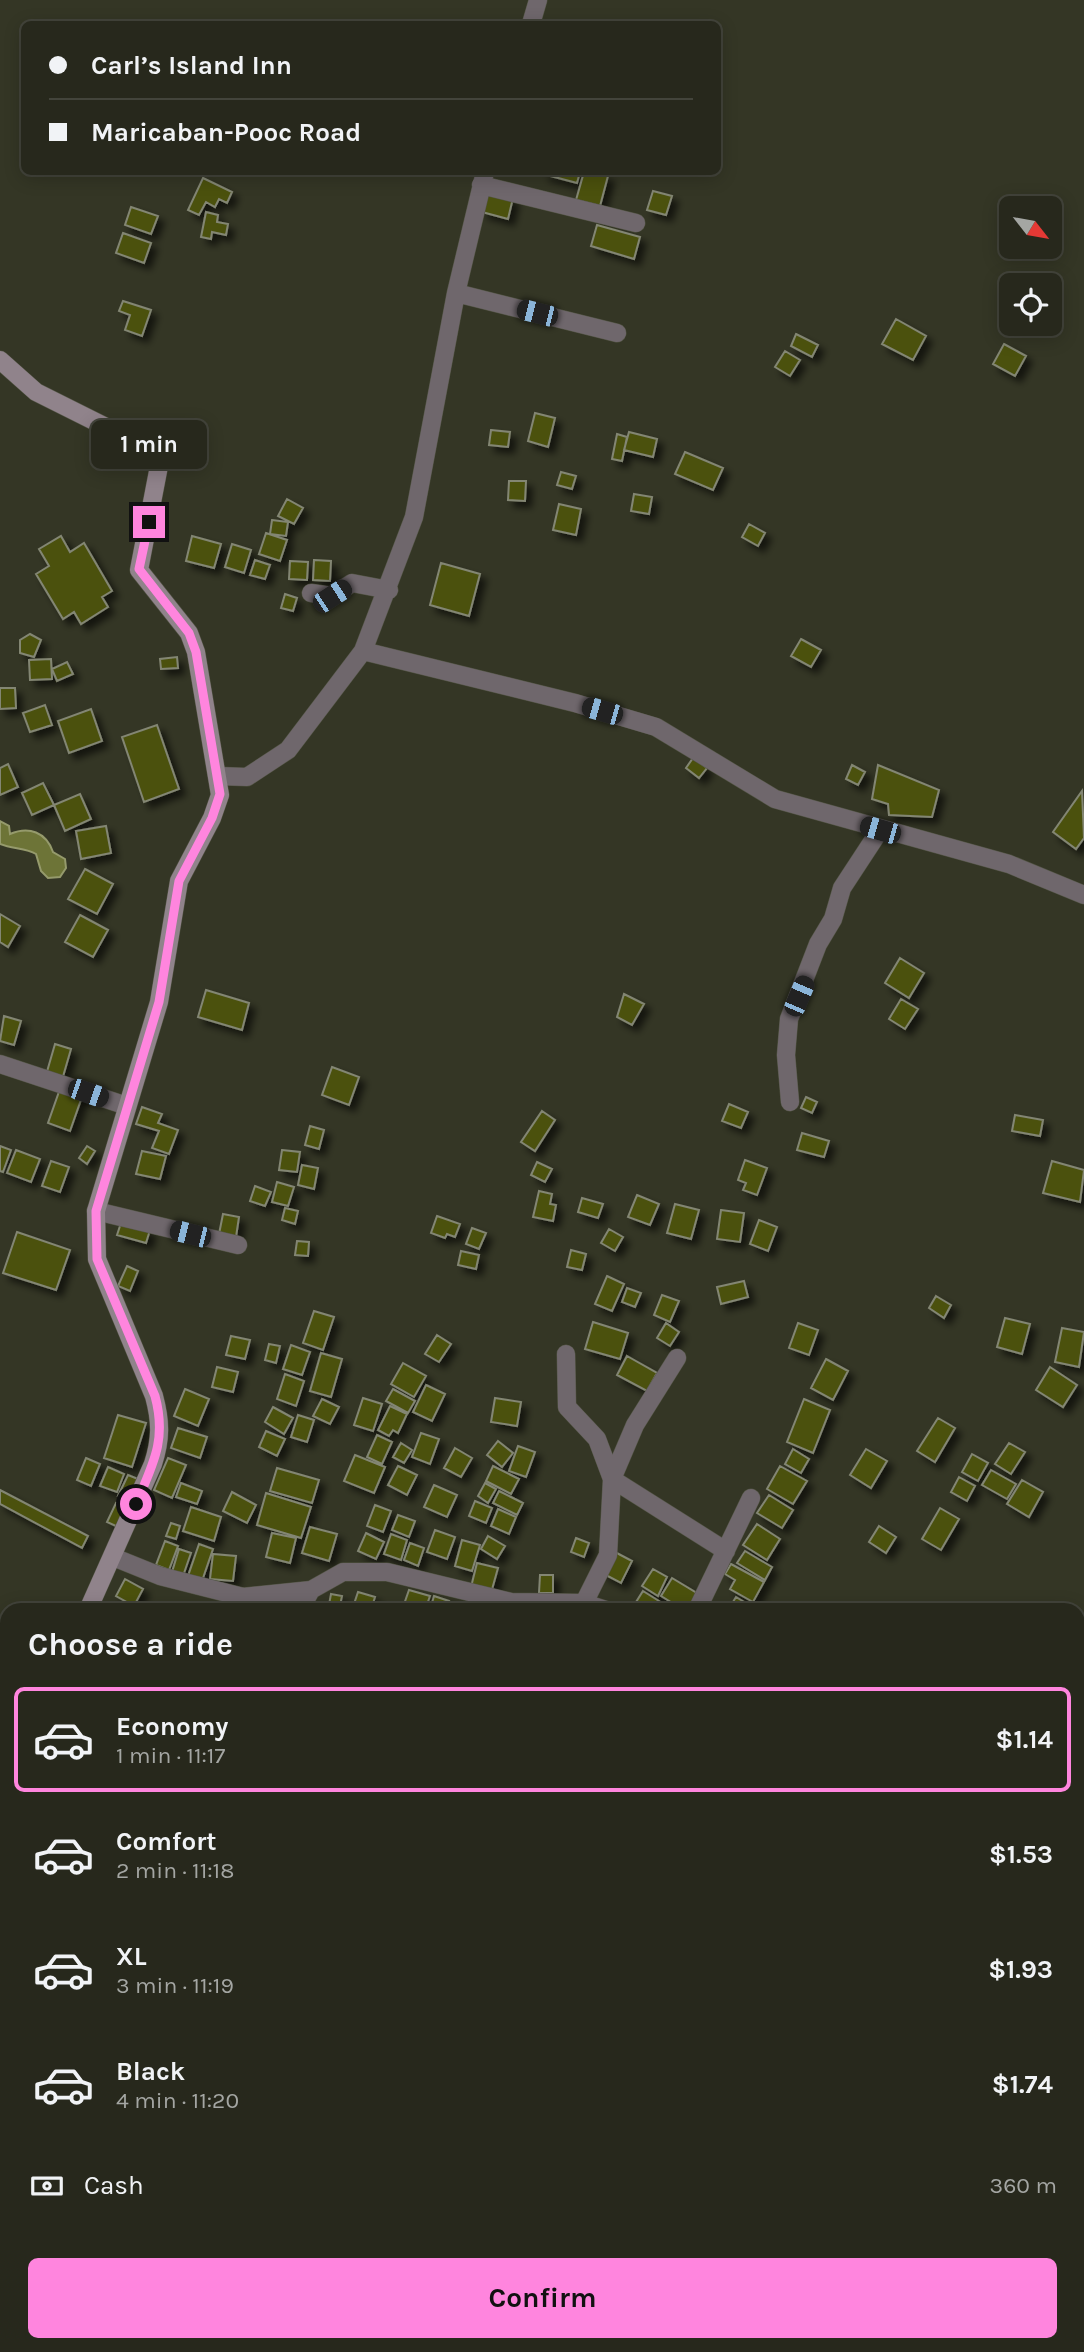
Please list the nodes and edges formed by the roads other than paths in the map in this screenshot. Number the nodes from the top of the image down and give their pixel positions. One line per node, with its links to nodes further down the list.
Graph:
1 (538, 0): 2 (street)
2 (532, 21)
3 (483, 178): 4 (street); 5 (street)
4 (636, 223)
5 (456, 293): 6 (street); 8 (street)
6 (617, 332)
7 (0, 360): 11 (street)
8 (389, 590): 9 (street); 10 (street)
9 (311, 593)
10 (363, 651): 11 (street); 12 (street)
11 (218, 776): 16 (street)
12 (880, 830): 13 (street); 15 (street)
13 (1084, 895)
14 (0, 1064): 16 (street)
15 (790, 1102)
16 (127, 1106): 17 (street)
17 (96, 1211): 18 (street); 24 (street)
18 (238, 1245)
19 (566, 1354): 21 (street)
20 (677, 1358): 21 (street)
21 (612, 1479): 23 (street); 29 (street)
22 (751, 1498): 23 (street)
23 (726, 1551): 30 (street)
24 (113, 1557): 25 (street); 26 (street)
25 (311, 1590): 27 (street); 28 (street)
26 (91, 1603)
27 (304, 1603)
28 (496, 1603)
29 (584, 1603)
30 (700, 1603)

